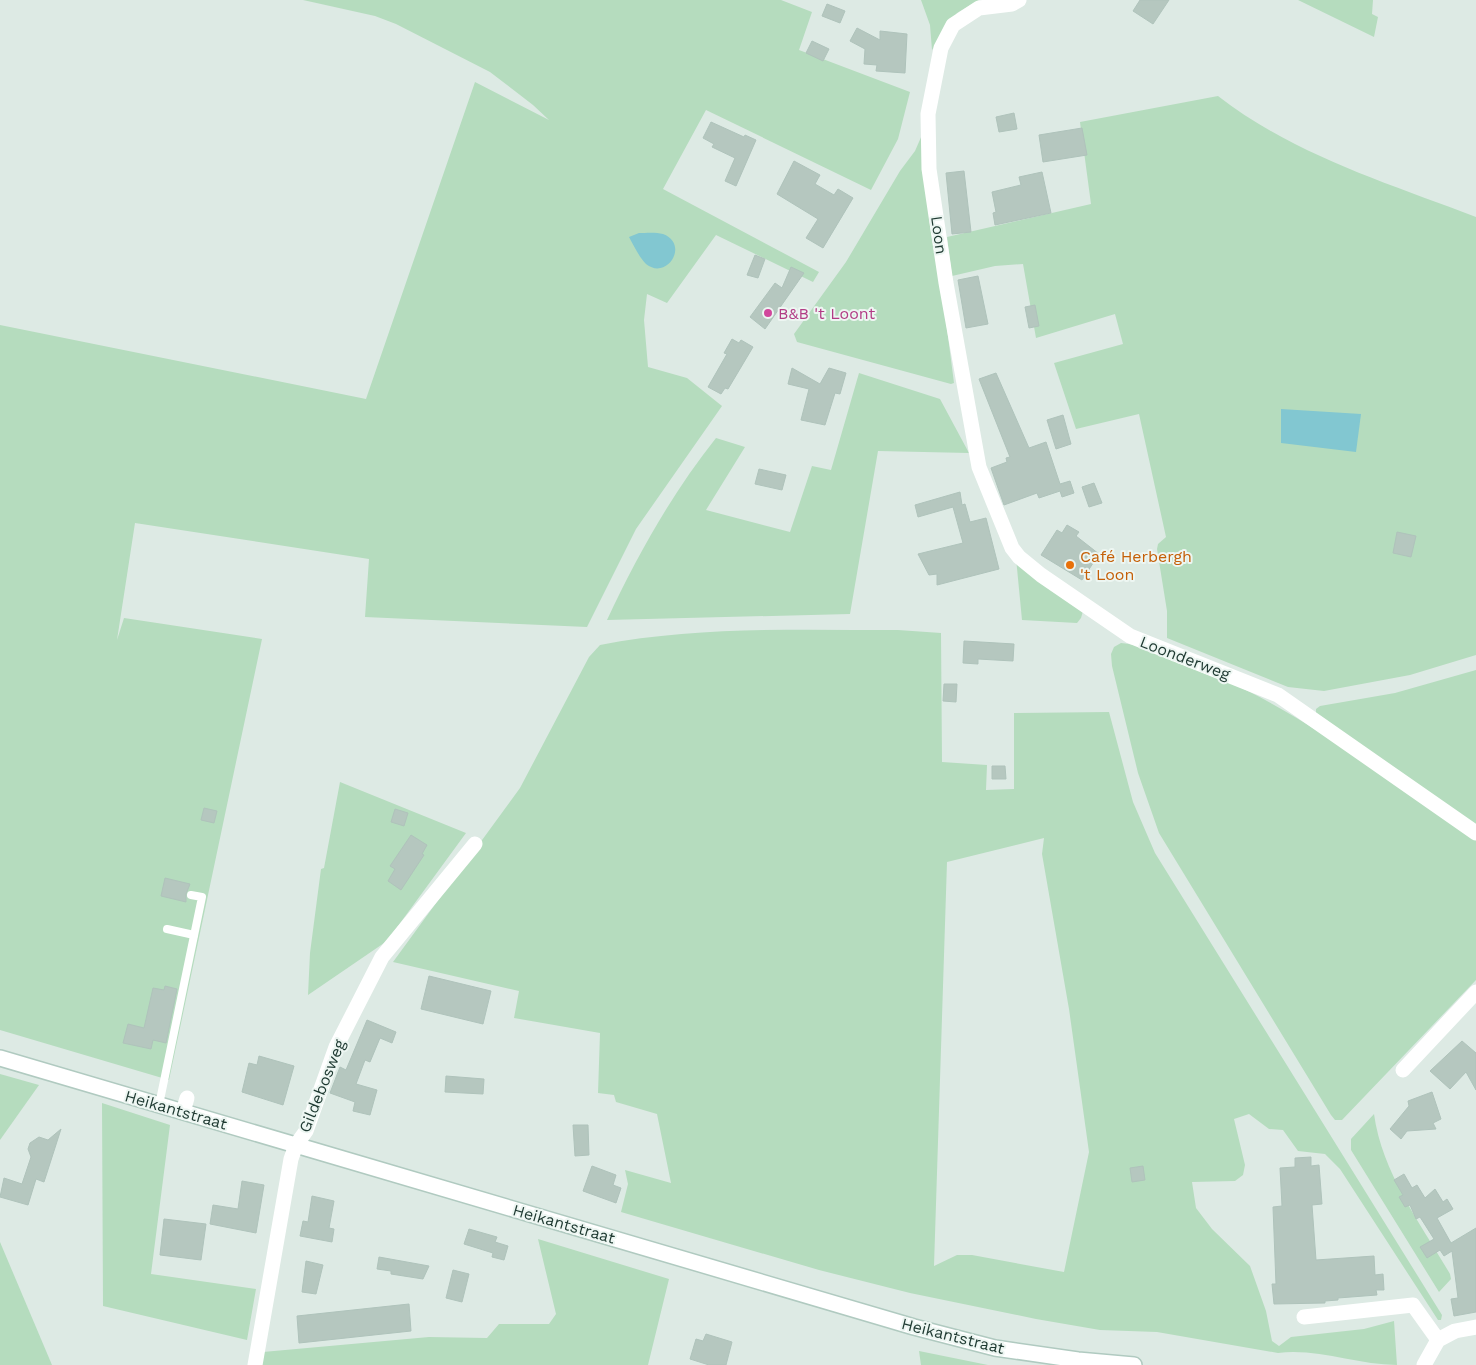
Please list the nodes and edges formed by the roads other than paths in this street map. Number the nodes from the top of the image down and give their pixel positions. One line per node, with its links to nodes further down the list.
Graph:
1 (1019, 0): 2 (street, Loon)
2 (972, 421): 3 (street, Loonderweg)
3 (1476, 833)
4 (475, 844): 12 (street, Gildebosweg)
5 (191, 895): 7 (lane)
6 (167, 929): 7 (lane)
7 (194, 935): 11 (lane)
8 (1476, 992): 10 (street)
9 (0, 1058): 11 (street, Heikantstraat)
10 (1403, 1070)
11 (159, 1105): 12 (street, Heikantstraat)
12 (296, 1145): 17 (street, Gildebosweg); 18 (street, Heikantstraat)
13 (1304, 1316): 15 (street)
14 (1476, 1327): 15 (street)
15 (1438, 1340): 16 (street)
16 (1427, 1364)
17 (255, 1365)
18 (1134, 1365)

